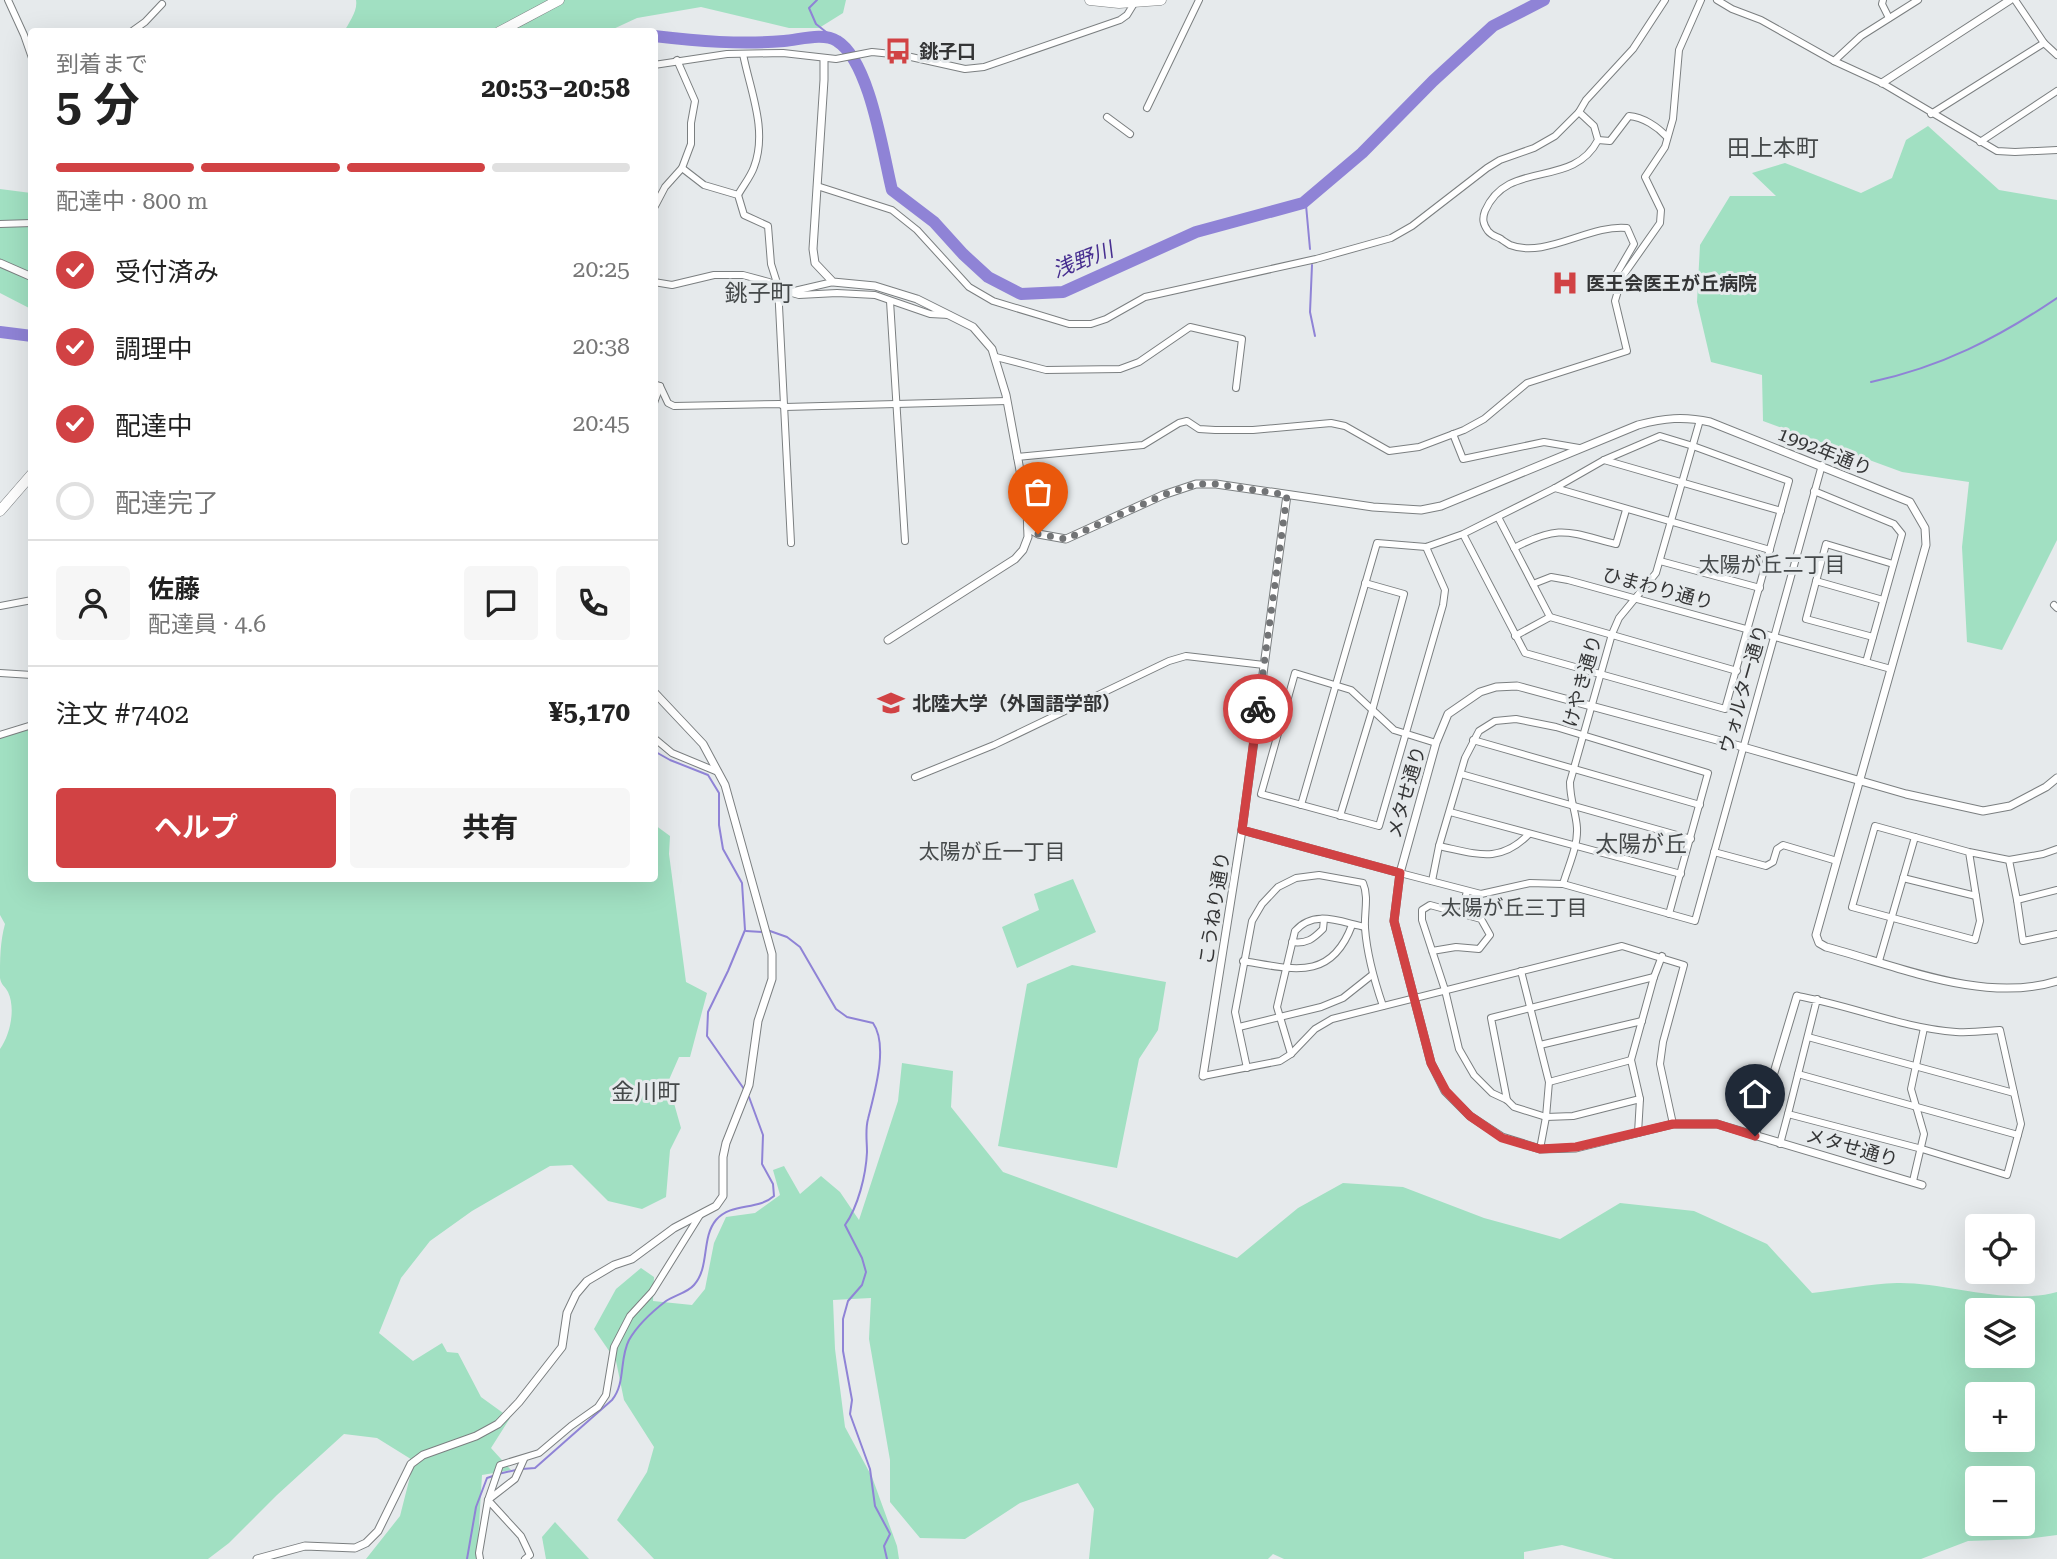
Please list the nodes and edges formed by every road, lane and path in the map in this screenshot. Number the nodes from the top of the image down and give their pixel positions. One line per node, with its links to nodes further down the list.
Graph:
1 (8, 0): 19 (street)
2 (559, 0): 17 (main road)
3 (1090, 0): 13 (main road)
4 (1161, 0): 13 (main road)
5 (1199, 0): 28 (street)
6 (1665, 0): 29 (street)
7 (1700, 0): 33 (street)
8 (1717, 0): 24 (street)
9 (1883, 0): 15 (street)
10 (1918, 0): 15 (street)
11 (2010, 0): 26 (street)
12 (2015, 0): 18 (street)
13 (1135, 2): 22 (street)
14 (162, 4): 16 (street)
15 (1889, 18): 24 (street)
16 (137, 28)
17 (506, 28)
18 (2044, 43): 21 (street); 30 (street)
19 (28, 46)
20 (743, 54): 22 (street); 23 (street); 39 (street)
21 (2057, 55)
22 (824, 59): 38 (street)
23 (677, 60): 25 (street); 37 (street)
24 (1834, 61): 26 (street)
25 (658, 64)
26 (1882, 83): 30 (street)
27 (2057, 91): 35 (street)
28 (1147, 108)
29 (1579, 113): 34 (street); 38 (street)
30 (1931, 114): 35 (street)
31 (1107, 117): 32 (street)
32 (1130, 134)
33 (1667, 137): 34 (street); 45 (street)
34 (1598, 140): 45 (street)
35 (1980, 142): 36 (street)
36 (2057, 150)
37 (682, 168): 39 (street); 40 (street)
38 (817, 186): 46 (street)
39 (738, 195): 48 (street)
40 (658, 201)
41 (28, 223): 42 (street)
42 (0, 224)
43 (0, 263): 44 (street)
44 (28, 275)
45 (1622, 277): 59 (street)
46 (833, 282): 49 (street); 51 (street)
47 (658, 283): 48 (street)
48 (778, 286): 49 (street); 57 (street)
49 (790, 292): 50 (street)
50 (890, 301): 51 (street); 56 (street)
51 (954, 316): 52 (street)
52 (996, 356): 54 (street); 55 (street)
53 (658, 387): 57 (street)
54 (1236, 388)
55 (1007, 401): 56 (street); 62 (street)
56 (898, 404): 57 (street); 77 (street)
57 (785, 407): 78 (street)
58 (1700, 420): 60 (street, けやき通り); 61 (street, 1992年通り); 64 (street, 1992年通り)
59 (1453, 434): 61 (street); 62 (street)
60 (1693, 446): 63 (street); 66 (street, けやき通り); 72 (street)
61 (1581, 449): 69 (street, 1992年通り)
62 (1017, 457): 75 (street)
63 (1604, 460): 66 (street); 67 (street)
64 (1822, 466): 68 (street, ウォルター通り); 101 (street, 1992年通り)
65 (28, 479): 71 (main road)
66 (1682, 484): 72 (street); 74 (street, けやき通り)
67 (1555, 488): 70 (street); 73 (street)
68 (1814, 491): 83 (street); 96 (street, ウォルター通り)
69 (1287, 495): 75 (street, 1992年通り); 100 (street, こうねり通り)
70 (1626, 510): 74 (street); 80 (street)
71 (0, 511)
72 (1781, 511): 81 (street)
73 (1498, 517): 76 (street); 80 (street)
74 (1671, 522): 81 (street); 82 (street, けやき通り)
75 (1028, 528): 98 (street)
76 (1463, 534): 79 (street); 95 (street)
77 (905, 541)
78 (791, 543)
79 (1426, 547): 85 (street); 112 (street)
80 (1514, 548): 86 (street)
81 (1770, 551): 87 (street)
82 (1660, 561): 87 (street); 88 (street, けやき通り)
83 (1893, 564): 84 (street); 89 (street)
84 (1816, 582): 89 (street); 97 (street)
85 (1365, 583): 106 (street); 109 (street)
86 (1533, 584): 88 (street, ひまわり通り); 92 (street)
87 (1760, 588): 93 (street)
88 (1636, 599): 93 (street, ひまわり通り); 94 (street, けやき通り)
89 (1883, 600): 97 (street)
90 (28, 601): 91 (street)
91 (0, 606)
92 (1550, 617): 94 (street); 95 (street)
93 (1748, 630): 96 (street, ひまわり通り); 102 (street)
94 (1612, 634): 102 (street); 104 (street, けやき通り)
95 (1515, 636): 104 (street)
96 (1774, 637): 99 (street, ひまわり通り); 117 (street, ウォルター通り)
97 (1873, 637): 99 (street)
98 (888, 640)
99 (1866, 662): 101 (street, ひまわり通り)
100 (1264, 665): 121 (street); 129 (street, こうねり通り)
101 (1891, 669): 123 (street, 1992年通り)
102 (1737, 671): 104 (street)
103 (0, 673): 105 (street)
104 (1601, 673): 108 (street, けやき通り)
105 (28, 675)
106 (1337, 685): 109 (street); 124 (street); 124 (street)
107 (658, 696): 119 (street)
108 (1592, 705): 113 (street, けやき通り); 116 (street, メタせ通り); 117 (street, メタせ通り)
109 (1372, 711): 112 (street); 128 (street)
110 (28, 726): 111 (street)
111 (0, 734)
112 (1407, 735): 116 (street); 128 (street)
113 (1584, 735): 114 (street); 118 (street, けやき通り); 126 (street)
114 (1473, 740): 118 (street); 120 (street)
115 (658, 741): 119 (street)
116 (1436, 743): 140 (street, メタせ通り)
117 (1743, 747): 123 (street, メタせ通り); 136 (street, ウォルター通り)
118 (1573, 769): 125 (street, けやき通り); 126 (street)
119 (718, 772): 200 (street)
120 (1461, 774): 125 (street); 127 (street)
121 (915, 777)
122 (2057, 778): 123 (street, メタせ通り)
123 (1860, 781): 139 (street, 1992年通り)
124 (1301, 805): 128 (street)
125 (1571, 805): 132 (street); 134 (street, けやき通り)
126 (1700, 805): 132 (street)
127 (1450, 812): 130 (street); 133 (street)
128 (1340, 816)
129 (1242, 830): 140 (street); 183 (street, こうねり通り)
130 (1529, 834): 133 (street); 134 (street)
131 (1915, 836): 137 (street); 142 (street); 151 (street)
132 (1690, 839): 141 (street)
133 (1439, 846): 143 (street)
134 (1573, 846): 141 (street); 144 (street, けやき通り)
135 (2057, 849): 138 (street)
136 (1714, 852): 139 (street); 150 (street, ウォルター通り)
137 (1969, 852): 138 (street); 147 (street)
138 (2009, 860): 148 (street)
139 (1837, 861): 160 (street, 1992年通り)
140 (1400, 873): 143 (street); 168 (street, メタせ通り)
141 (1681, 874): 150 (street)
142 (1903, 878): 147 (street); 151 (street)
143 (1432, 881): 146 (street)
144 (1563, 884): 146 (street); 150 (street)
145 (2057, 890): 148 (street)
146 (1467, 891): 149 (street)
147 (1976, 896): 151 (street)
148 (2017, 900): 155 (street)
149 (1462, 913): 157 (street); 157 (street)
150 (1669, 914)
151 (1892, 918): 160 (street)
152 (1324, 919): 153 (street); 156 (street); 156 (street)
153 (1352, 925): 154 (street); 161 (street)
154 (1365, 927): 159 (street); 163 (street)
155 (2057, 934)
156 (1293, 942): 161 (street)
157 (1432, 951): 166 (street)
158 (1662, 956): 162 (street); 164 (street); 191 (street)
159 (1243, 961): 161 (street); 174 (street)
160 (1880, 961): 165 (street)
161 (1285, 968): 172 (street)
162 (1521, 971): 166 (street); 171 (street)
163 (1372, 975): 170 (street); 172 (street)
164 (1654, 977): 171 (street); 173 (street)
165 (2057, 981)
166 (1445, 990): 168 (street); 187 (street)
167 (1797, 996): 169 (street); 194 (street)
168 (1412, 997): 170 (street); 196 (street, メタせ通り)
169 (1817, 999): 175 (street); 176 (street)
170 (1383, 1006): 178 (street)
171 (1530, 1009): 177 (street); 187 (street)
172 (1280, 1016): 174 (street); 178 (street)
173 (1642, 1021): 177 (street); 179 (street)
174 (1239, 1027): 181 (street)
175 (1924, 1028): 180 (street); 185 (street)
176 (1808, 1037): 180 (street); 182 (street)
177 (1540, 1045): 184 (street)
178 (1291, 1054): 181 (street)
179 (1632, 1060): 184 (street); 186 (street)
180 (1916, 1066): 185 (street); 188 (street)
181 (1247, 1068): 183 (street)
182 (1798, 1074): 188 (street); 189 (street)
183 (1203, 1076)
184 (1549, 1082): 190 (street)
185 (2014, 1093): 193 (street)
186 (1640, 1099): 190 (street); 192 (street)
187 (1507, 1100): 190 (street)
188 (1916, 1107): 193 (street); 197 (street)
189 (1788, 1114): 195 (street); 197 (street)
190 (1546, 1117): 196 (street)
191 (1673, 1124): 192 (street, メタせ通り); 194 (street, メタせ通り)
192 (1637, 1133): 196 (street, メタせ通り)
193 (2018, 1135): 197 (street)
194 (1755, 1136): 195 (street, メタせ通り)
195 (1780, 1144): 198 (street, メタせ通り)
196 (1540, 1149)
197 (1922, 1149): 198 (street)
198 (1913, 1181): 199 (street, メタせ通り)
199 (1922, 1185)
200 (699, 1215): 201 (street); 203 (street)
201 (522, 1462): 202 (street); 202 (street)
202 (488, 1500): 204 (street); 205 (street)
203 (257, 1559)
204 (480, 1559)
205 (525, 1559)

